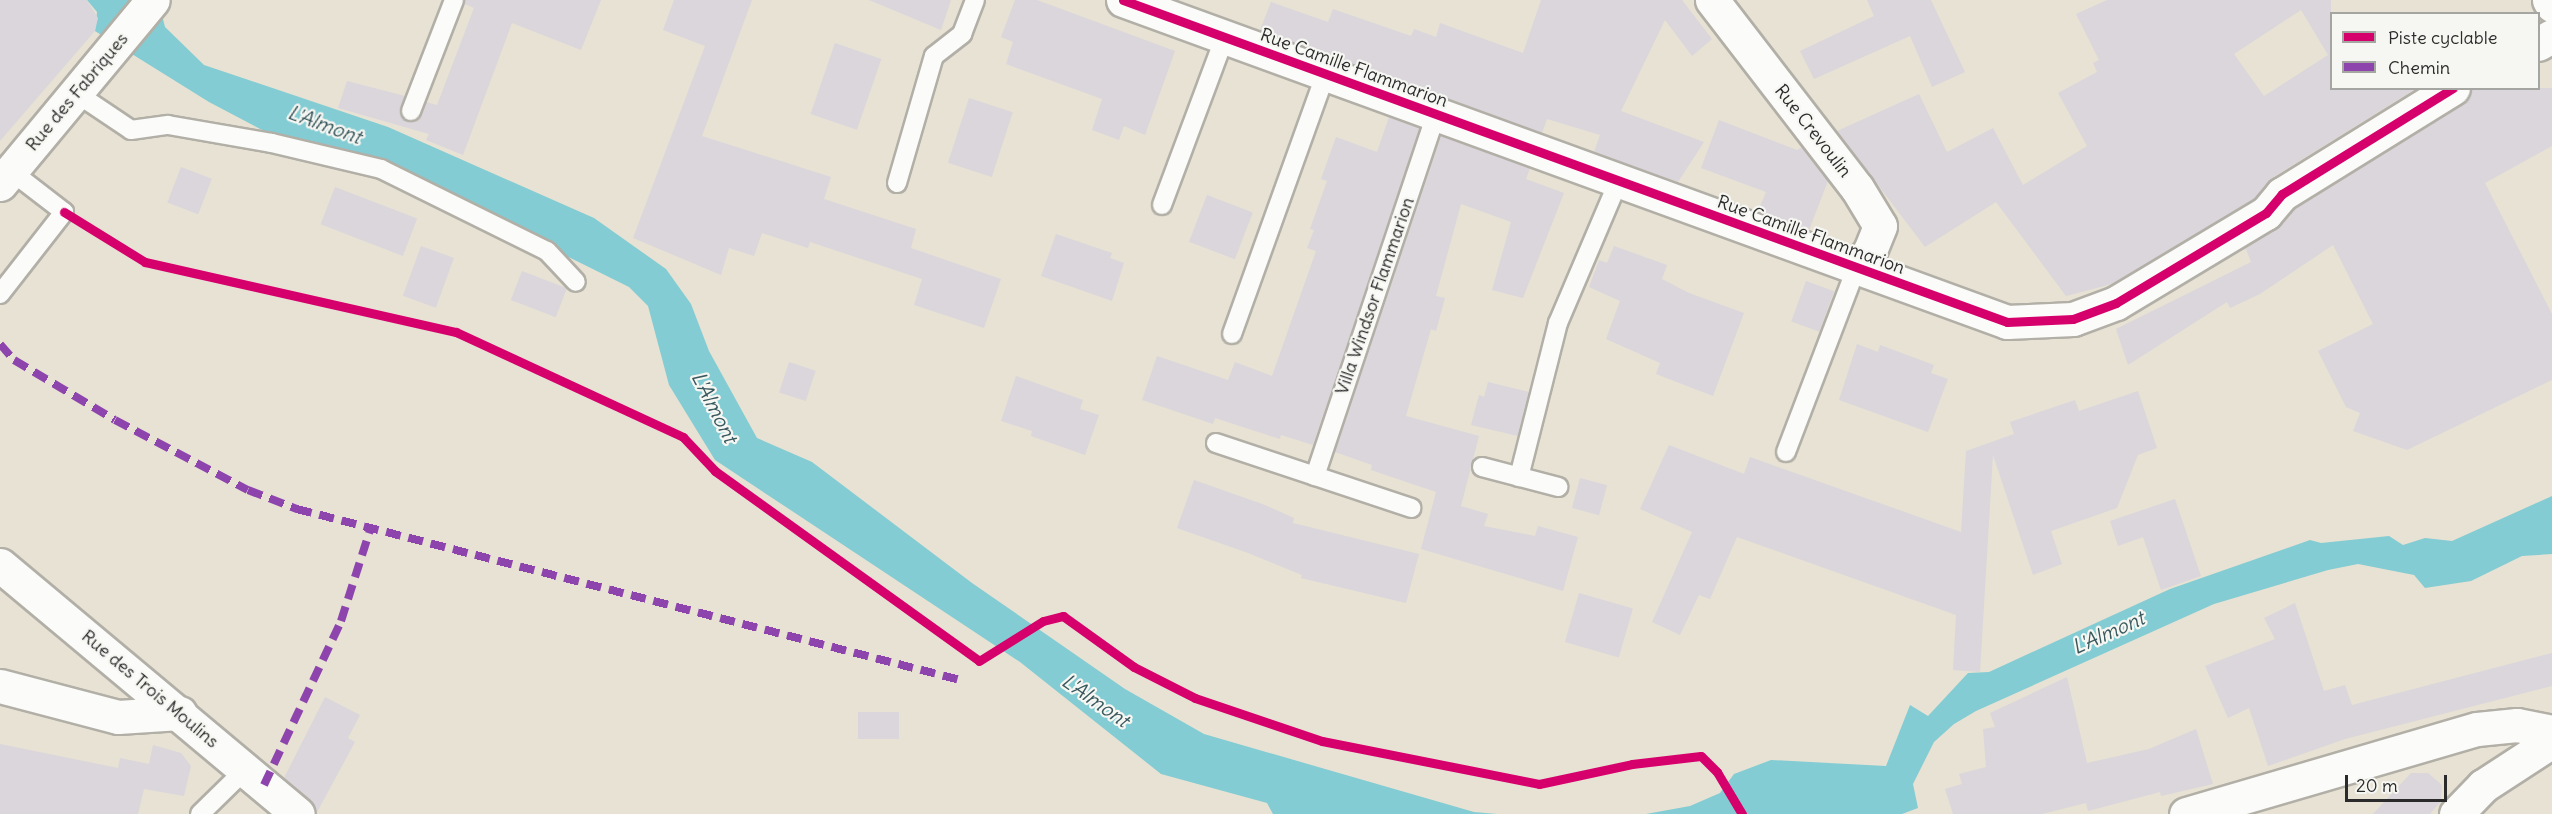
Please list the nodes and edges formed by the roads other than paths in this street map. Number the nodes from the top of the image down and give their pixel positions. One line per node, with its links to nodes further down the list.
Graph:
1 (153, 0): 11 (street, Rue des Fabriques)
2 (454, 0): 12 (lane)
3 (975, 0): 16 (lane)
4 (1124, 0): 8 (street, Rue Camille Flammarion)
5 (1712, 0): 18 (street, Rue Crevoulin)
6 (2549, 0): 7 (street)
7 (2552, 5)
8 (1224, 39): 9 (street, Rue Camille Flammarion); 17 (lane)
9 (1325, 75): 13 (street, Rue Camille Flammarion); 21 (lane)
10 (2450, 90): 18 (street, Rue Camille Flammarion)
11 (76, 93): 14 (street, Rue des Fabriques); 19 (lane)
12 (411, 111)
13 (1436, 116): 15 (street, Rue Camille Flammarion); 25 (lane, Villa Windsor Flammarion)
14 (5, 178): 20 (lane)
15 (1618, 182): 18 (street, Rue Camille Flammarion); 26 (lane)
16 (897, 183)
17 (1162, 205)
18 (1856, 269): 23 (lane)
19 (576, 282)
20 (0, 294)
21 (1232, 334)
22 (1216, 443): 25 (lane)
23 (1786, 452)
24 (1482, 467): 26 (lane)
25 (1315, 476): 28 (lane)
26 (1519, 477): 27 (lane)
27 (1558, 488)
28 (1411, 508)
29 (0, 565): 31 (street, Rue des Trois Moulins)
30 (0, 686): 31 (street)
31 (180, 713): 34 (street, Rue des Trois Moulins)
32 (2552, 732): 37 (street)
33 (2552, 741): 38 (street)
34 (246, 769): 35 (lane); 36 (street, Rue des Trois Moulins)
35 (201, 814)
36 (298, 814)
37 (2186, 814)
38 (2456, 814)

